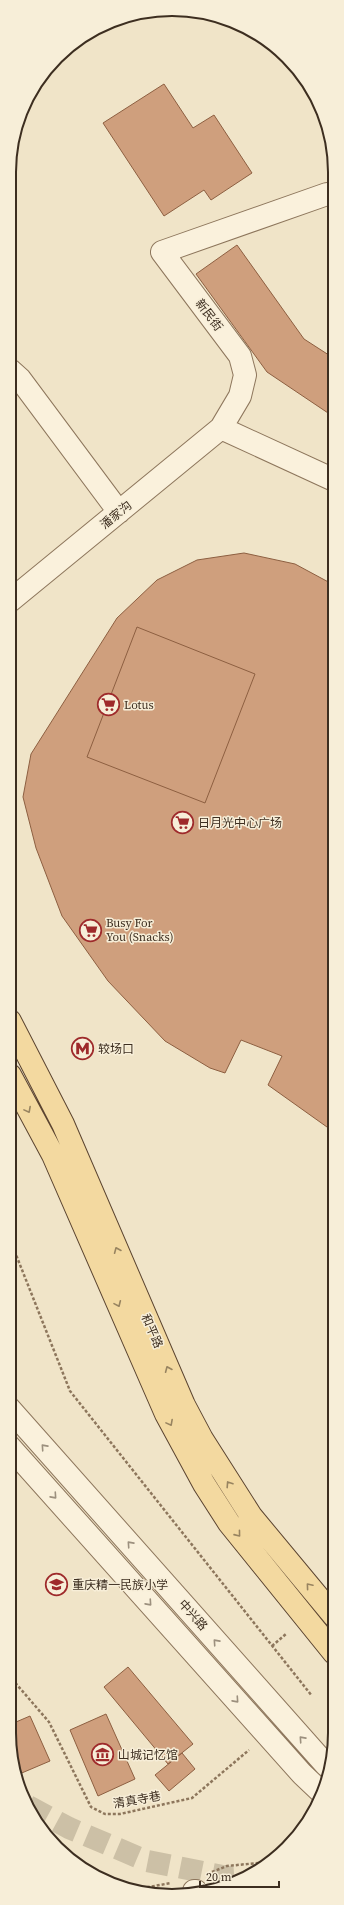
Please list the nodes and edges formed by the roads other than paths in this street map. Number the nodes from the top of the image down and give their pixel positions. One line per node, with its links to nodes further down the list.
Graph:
1 (327, 194): 3 (street, 新民街)
2 (16, 375): 5 (street)
3 (221, 428): 4 (street); 5 (street, 潘家沟)
4 (328, 477)
5 (119, 512): 6 (street, 潘家沟)
6 (16, 596)
7 (16, 1033): 11 (main road, 和平路, one-way to 7)
8 (16, 1086): 12 (main road, 和平路, one-way to 12)
9 (16, 1416): 13 (street, 中兴路, one-way to 9)
10 (16, 1454): 14 (street, 中兴路, one-way to 14)
11 (328, 1609)
12 (328, 1646)
13 (325, 1763)
14 (318, 1789)

